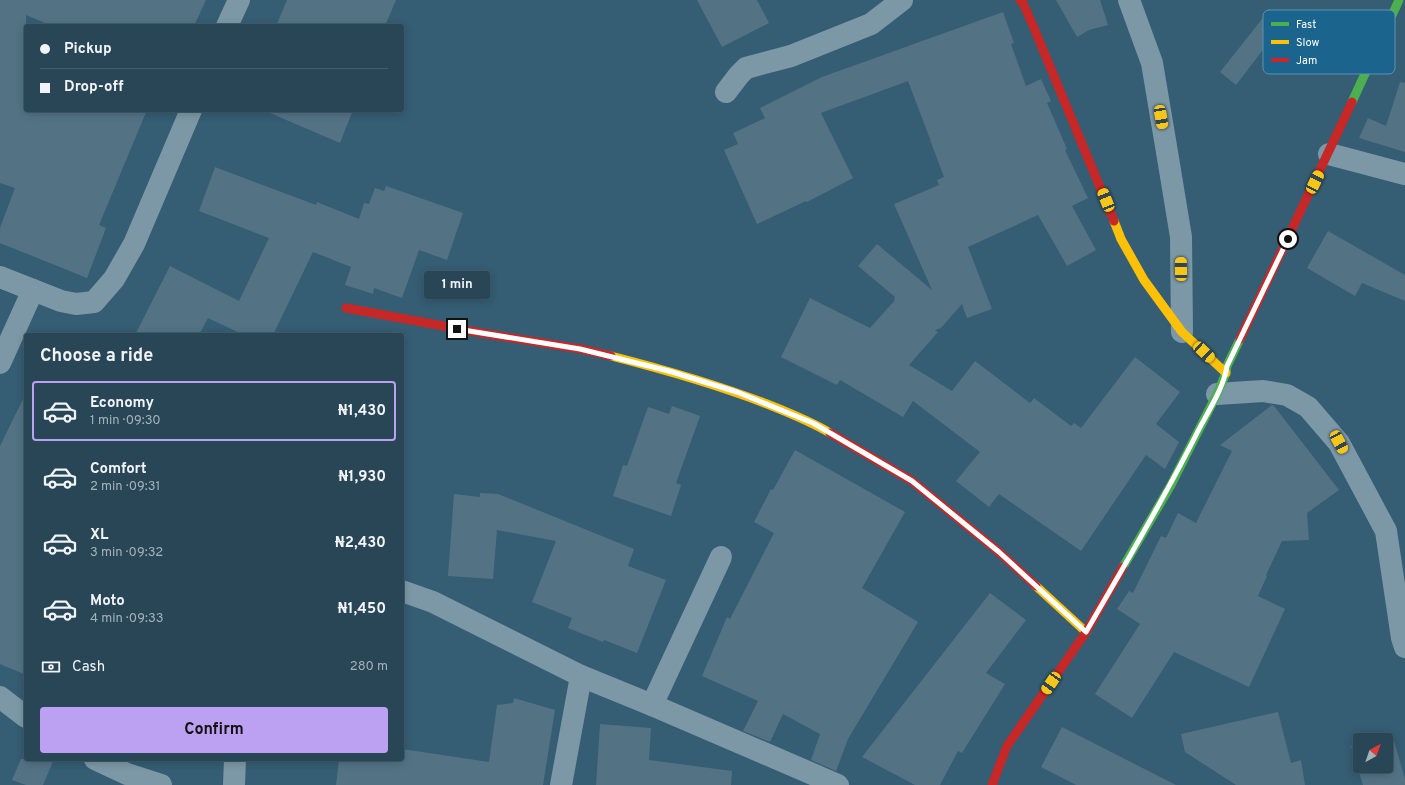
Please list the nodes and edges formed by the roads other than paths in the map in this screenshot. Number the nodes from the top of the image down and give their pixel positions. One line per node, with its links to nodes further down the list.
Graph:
1 (239, 0): 7 (street)
2 (902, 0): 9 (street)
3 (1020, 0): 16 (street)
4 (1129, 0): 16 (street)
5 (1399, 0): 6 (street)
6 (1394, 10)
7 (228, 24)
8 (1365, 74): 11 (street)
9 (726, 92)
10 (190, 112): 14 (street)
11 (1329, 154): 12 (street); 18 (street)
12 (1405, 174)
13 (0, 278): 14 (street)
14 (33, 290): 17 (street)
15 (346, 308): 22 (street)
16 (1182, 332): 18 (street)
17 (0, 363)
18 (1226, 373): 19 (street)
19 (1217, 394): 22 (street); 23 (street)
20 (721, 557): 26 (street)
21 (404, 592): 24 (street)
22 (1086, 632): 34 (street)
23 (1405, 647)
24 (581, 676): 26 (street); 32 (street)
25 (0, 696): 27 (street)
26 (652, 705): 33 (street)
27 (24, 715)
28 (99, 761): 30 (street)
29 (235, 761): 31 (street)
30 (161, 785)
31 (234, 785)
32 (561, 785)
33 (838, 785)
34 (992, 785)

